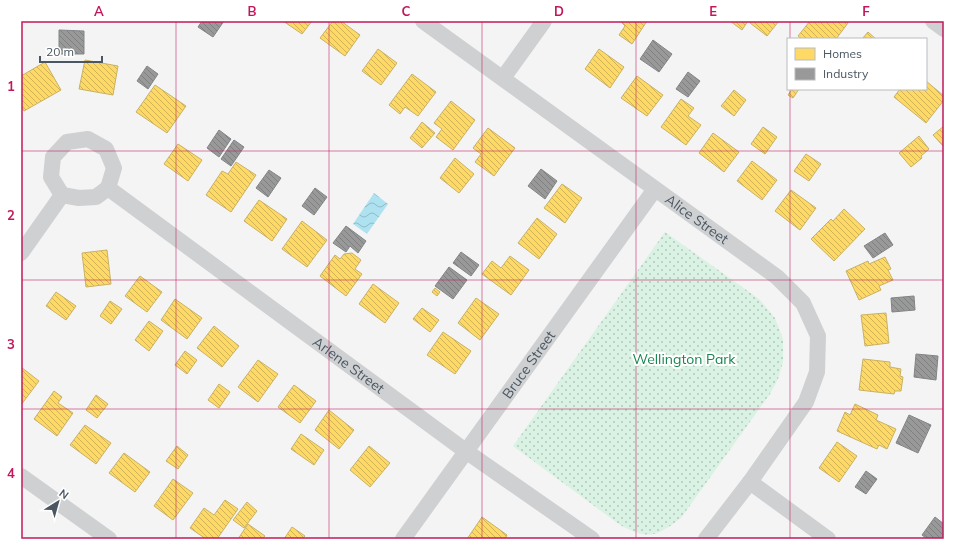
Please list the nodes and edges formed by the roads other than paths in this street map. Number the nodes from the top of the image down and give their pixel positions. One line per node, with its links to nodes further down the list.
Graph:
1 (423, 21): 5 (street, Alice Street)
2 (544, 21): 5 (street)
3 (933, 21): 4 (street)
4 (944, 29)
5 (502, 78): 7 (street, Alice Street)
6 (108, 188): 8 (street); 8 (street); 10 (street, Arlene Street)
7 (655, 190): 10 (street, Bruce Street); 12 (street, Alice Street)
8 (62, 195): 9 (street)
9 (21, 253)
10 (467, 452): 14 (street, Bruce Street); 15 (street, Arlene Street)
11 (21, 476): 13 (street)
12 (750, 482): 16 (street); 17 (street)
13 (109, 539)
14 (403, 539)
15 (592, 539)
16 (706, 539)
17 (828, 539)

